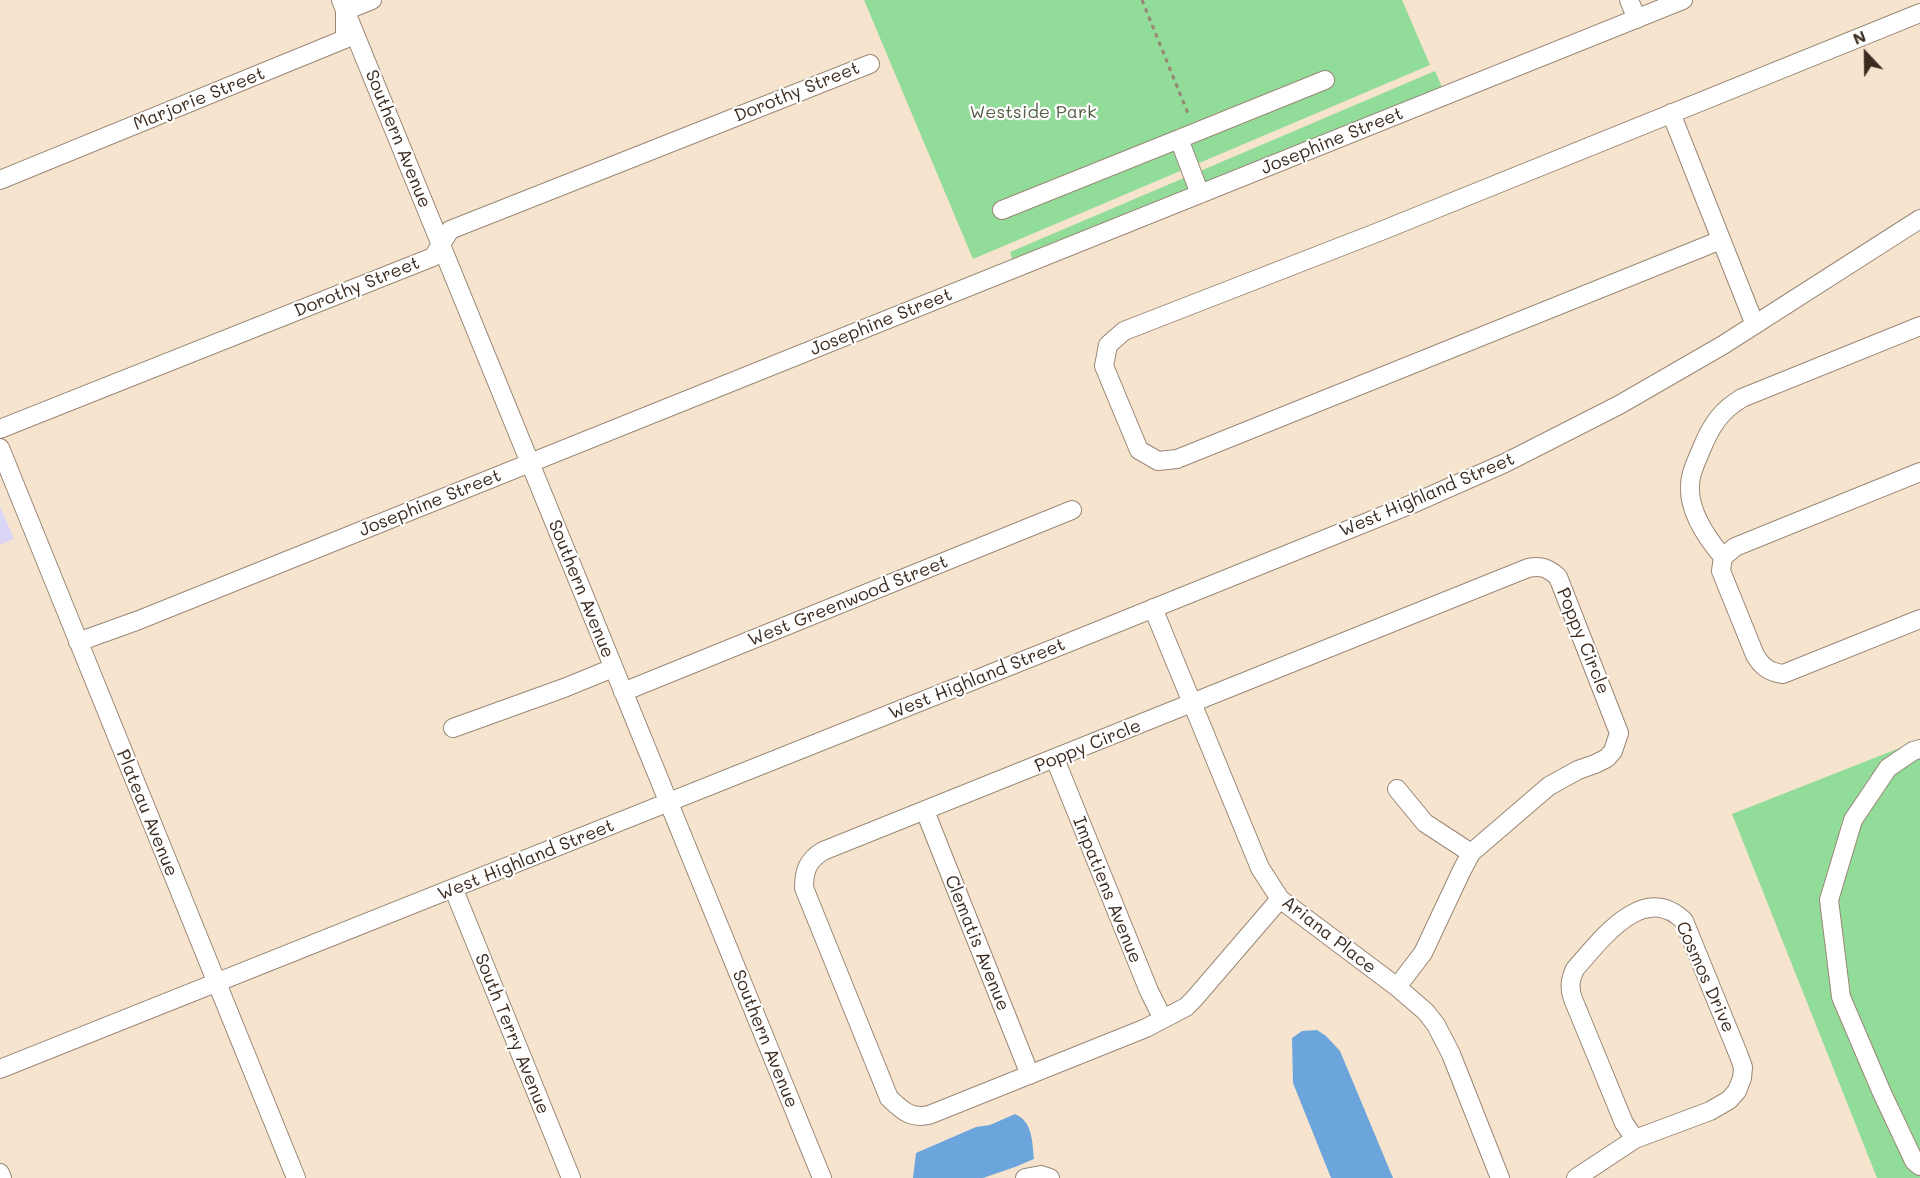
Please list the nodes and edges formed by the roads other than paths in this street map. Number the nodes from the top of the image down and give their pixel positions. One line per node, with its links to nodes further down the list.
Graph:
1 (372, 0): 4 (street)
2 (1629, 0): 6 (street)
3 (1683, 0): 6 (street, Josephine Street)
4 (343, 6): 11 (street, Marjorie Street); 16 (street, Southern Avenue)
5 (1920, 13): 9 (street)
6 (1637, 19): 12 (street, Josephine Street)
7 (870, 63): 16 (street, Dorothy Street)
8 (1325, 80): 10 (street)
9 (1671, 112): 15 (street); 15 (street)
10 (1187, 135): 12 (street); 13 (street)
11 (0, 180)
12 (1200, 194): 21 (street, Josephine Street)
13 (1002, 210)
14 (1920, 219): 17 (street, West Highland Street)
15 (1721, 240): 17 (street)
16 (441, 243): 19 (street, Dorothy Street); 21 (street, Southern Avenue)
17 (1755, 325): 25 (street, West Highland Street)
18 (1920, 326): 24 (street)
19 (0, 429)
20 (0, 448): 27 (street, Plateau Avenue)
21 (530, 462): 27 (street, Josephine Street); 28 (street, Southern Avenue)
22 (1920, 472): 24 (street)
23 (1072, 510): 29 (street, West Greenwood Street)
24 (1724, 557): 26 (street)
25 (1154, 608): 30 (street, Ariana Place); 35 (street, West Highland Street)
26 (1920, 619)
27 (78, 642): 40 (street, Plateau Avenue)
28 (613, 668): 29 (street, Southern Avenue); 31 (street)
29 (623, 692): 35 (street, Southern Avenue)
30 (1192, 704): 33 (street, Poppy Circle); 37 (street, Poppy Circle); 39 (street, Ariana Place)
31 (453, 728)
32 (1920, 749): 46 (street)
33 (1055, 759): 36 (street, Poppy Circle); 42 (street, Impatiens Avenue)
34 (1397, 789): 37 (street)
35 (669, 802): 38 (street, West Highland Street); 51 (street, Southern Avenue)
36 (925, 812): 44 (street, Clematis Avenue); 44 (street, Poppy Circle)
37 (1471, 853): 41 (street, Poppy Circle)
38 (454, 890): 40 (street, West Highland Street); 50 (street, South Terry Avenue)
39 (1280, 899): 41 (street, Ariana Place); 42 (street, Poppy Circle)
40 (217, 983): 43 (street, West Highland Street); 49 (street, Plateau Avenue)
41 (1397, 987): 54 (street, Ariana Place)
42 (1163, 1019): 44 (street, Poppy Circle)
43 (0, 1069)
44 (1030, 1075)
45 (1635, 1139): 45 (street, Cosmos Drive); 55 (street, Cosmos Drive)
46 (1920, 1166)
47 (0, 1173): 48 (street)
48 (2, 1178)
49 (296, 1178)
50 (571, 1178)
51 (822, 1178)
52 (1025, 1178): 53 (street)
53 (1050, 1178)
54 (1500, 1178)
55 (1576, 1178)

